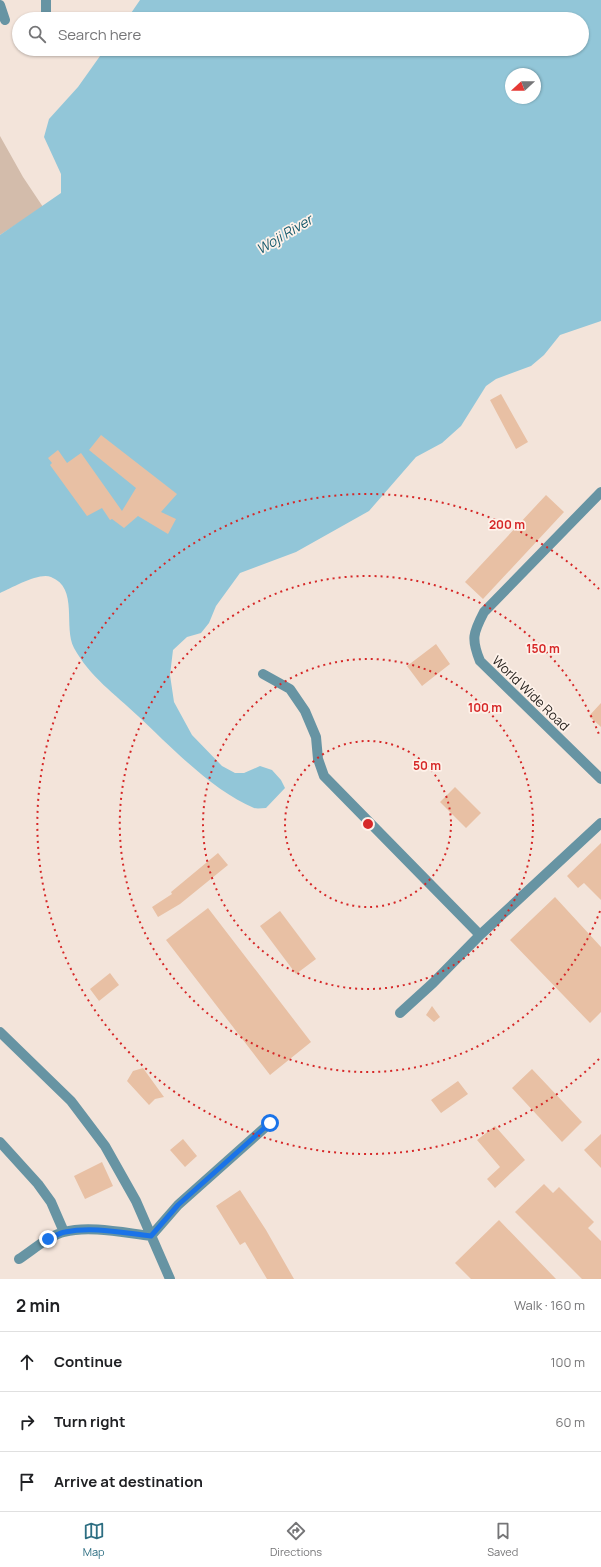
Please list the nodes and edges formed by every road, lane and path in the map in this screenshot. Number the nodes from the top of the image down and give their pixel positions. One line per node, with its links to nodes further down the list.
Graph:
1 (46, 0): 3 (street)
2 (0, 5): 4 (street)
3 (46, 12)
4 (5, 20)
5 (601, 492): 7 (street, World Wide Road)
6 (263, 674): 9 (street)
7 (601, 779)
8 (601, 823): 9 (street)
9 (480, 935): 10 (street)
10 (400, 1013)
11 (1, 1034): 15 (street)
12 (270, 1123): 15 (street)
13 (0, 1142): 14 (street)
14 (64, 1232): 15 (street); 16 (street)
15 (151, 1236): 17 (street)
16 (19, 1259)
17 (170, 1279)

